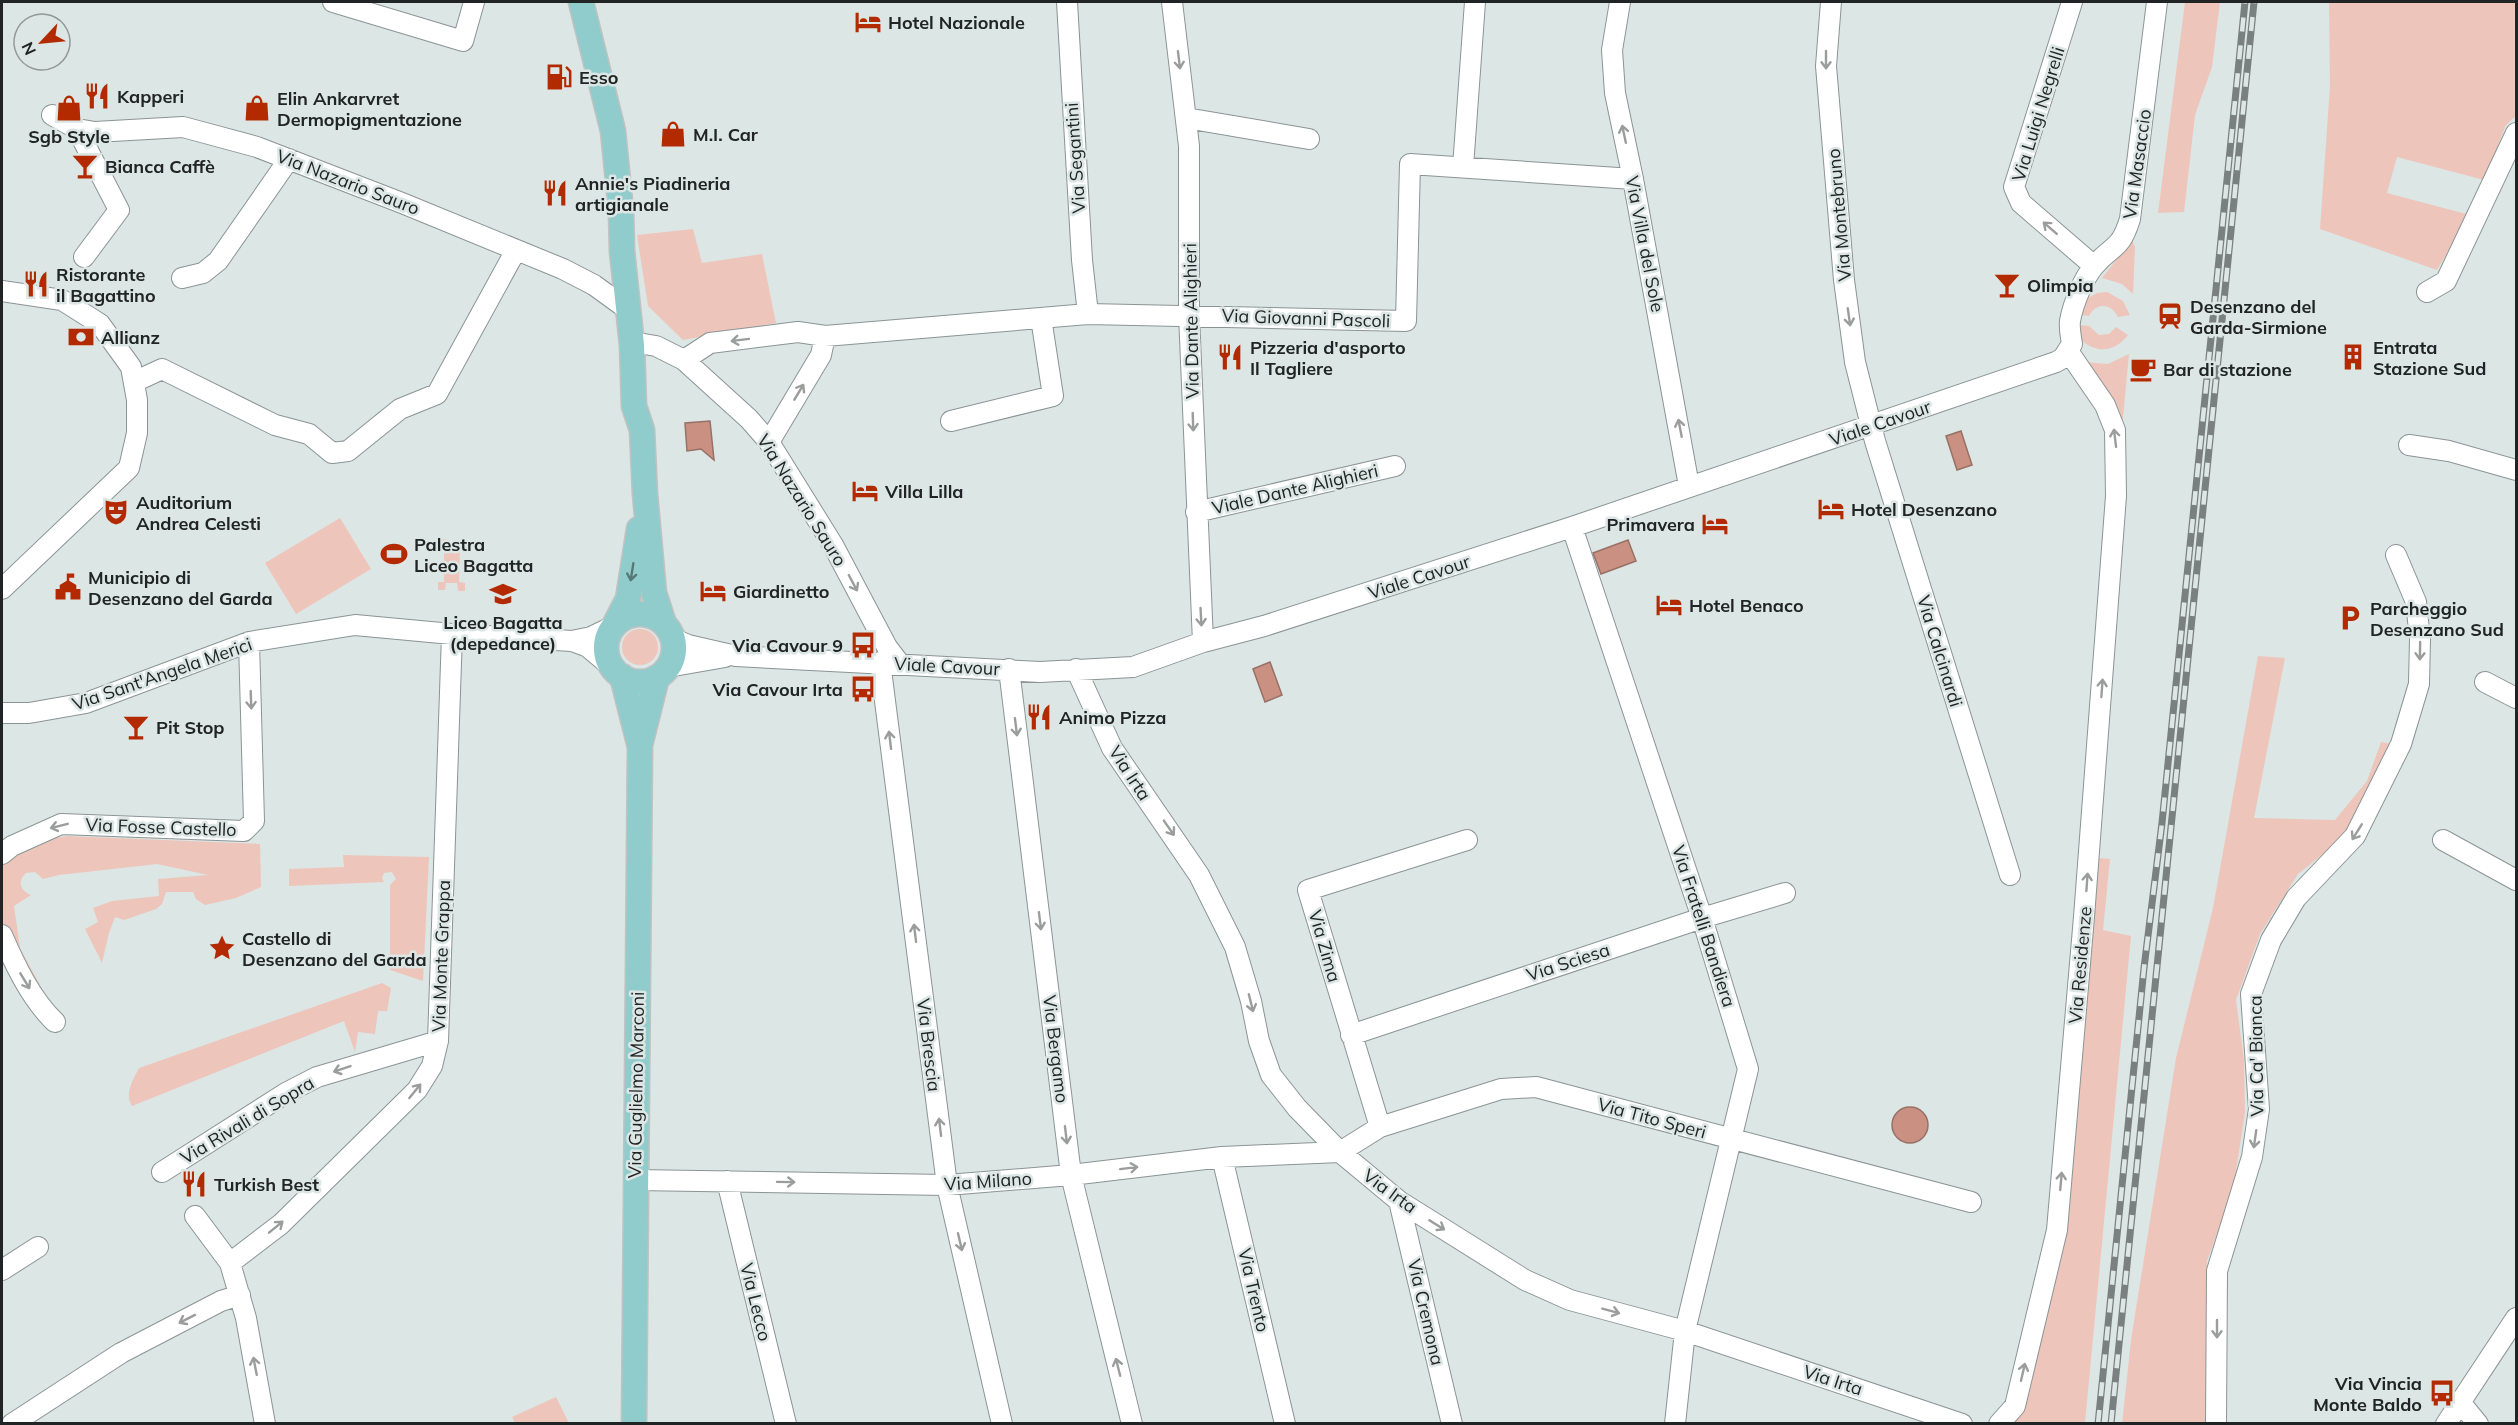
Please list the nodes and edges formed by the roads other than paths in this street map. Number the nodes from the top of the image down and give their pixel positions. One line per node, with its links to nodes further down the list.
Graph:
1 (333, 2): 2 (street)
2 (474, 2)
3 (581, 2): 19 (main road)
4 (1067, 2): 27 (street, Via Segantini)
5 (1172, 2): 12 (street, Via Dante Alighieri, one-way to 12)
6 (1475, 2): 17 (street)
7 (1620, 2): 18 (street, Via Villa del Sole, one-way to 7)
8 (1831, 2): 36 (street, Via Montebruno, one-way to 36)
9 (2072, 2): 22 (street, Via Luigi Negrelli, one-way to 9)
10 (2157, 2): 22 (street, Via Masaccio)
11 (52, 115): 13 (street, Via Nazario Sauro)
12 (1186, 118): 15 (street); 28 (street, Via Dante Alighieri)
13 (77, 129): 16 (street, Via Nazario Sauro); 21 (street)
14 (2517, 133): 25 (street)
15 (1309, 139)
16 (289, 159): 20 (street, Via Nazario Sauro); 23 (street)
17 (1463, 166): 18 (street, Via Giovanni Pascoli); 28 (street, Via Giovanni Pascoli)
18 (1633, 179): 42 (street, Via Villa del Sole, one-way to 18)
19 (621, 211): 26 (main road); 31 (main road)
20 (516, 250): 26 (street, Via Nazario Sauro); 34 (street)
21 (84, 257)
22 (2094, 266): 32 (street, Via Masaccio)
23 (182, 278)
24 (2, 291): 34 (street)
25 (2427, 292)
26 (627, 309): 37 (main road)
27 (1088, 314): 28 (street, Via Giovanni Pascoli); 29 (street, Via Giovanni Pascoli)
28 (1189, 315): 44 (street, Via Dante Alighieri, one-way to 44)
29 (1041, 318): 30 (street, Via Giovanni Pascoli); 35 (street)
30 (825, 336): 33 (street, Via Giovanni Pascoli, one-way to 33); 38 (street, one-way to 30)
31 (644, 344): 33 (street, Via Nazario Sauro); 37 (main road)
32 (2070, 348): 36 (street, Viale Cavour); 106 (street, Via Residenze, one-way to 32)
33 (684, 360): 38 (street, Via Nazario Sauro)
34 (134, 382): 47 (street)
35 (951, 421)
36 (1871, 426): 42 (street, Viale Cavour); 68 (street, Via Calcinardi)
37 (642, 430): 43 (main road)
38 (769, 442): 56 (street, Via Nazario Sauro, one-way to 56)
39 (2409, 445): 41 (street)
40 (1395, 466): 44 (street, Viale Dante Alighieri)
41 (2517, 470)
42 (1689, 486): 45 (street, Viale Cavour)
43 (645, 494): 48 (main road, one-way to 48); 49 (main road)
44 (1196, 512): 53 (street, Via Dante Alighieri, one-way to 53)
45 (1572, 527): 53 (street, Viale Cavour); 71 (street, Via Fratelli Bandiera)
46 (2396, 555): 107 (street, Via Ca' Bianca, one-way to 107)
47 (2, 589)
48 (615, 626): 49 (main road); 51 (street, Via Sant'Angela Merici); 59 (main road)
49 (668, 631): 54 (street, Viale Cavour); 60 (main road)
50 (452, 634): 51 (street, Via Sant'Angela Merici); 52 (street, Via Sant'Angela Merici); 75 (street, Via Monte Grappa)
51 (572, 641): 59 (street, Via Sant'Angela Merici)
52 (249, 642): 63 (street, Via Sant'Angela Merici); 67 (street, Via Fosse Castello, one-way to 67)
53 (1203, 642): 58 (street, Viale Cavour)
54 (736, 656): 55 (street, Viale Cavour); 60 (street, Viale Cavour)
55 (880, 662): 56 (street, Viale Cavour); 84 (street, Via Brescia, one-way to 55)
56 (900, 663): 57 (street, Viale Cavour)
57 (1009, 669): 58 (street, Viale Cavour); 81 (street, Via Bergamo, one-way to 81)
58 (1076, 669): 78 (street, Via Irta, one-way to 78)
59 (617, 672): 60 (main road); 64 (main road, Via Guglielmo Marconi)
60 (663, 672): 64 (main road, Via Guglielmo Marconi)
61 (2485, 682): 62 (street)
62 (2517, 698)
63 (2, 712)
64 (640, 747): 82 (main road, Via Guglielmo Marconi)
65 (1467, 840): 74 (street, Via Zima)
66 (2443, 840): 69 (street)
67 (2, 854)
68 (2010, 876)
69 (2517, 880)
70 (1785, 893): 71 (street, Via Sciesa)
71 (1702, 918): 74 (street, Via Sciesa); 77 (street, Via Fratelli Bandiera)
72 (2, 934): 73 (street, one-way to 73)
73 (55, 1022)
74 (1351, 1035): 76 (street, Via Zima)
75 (438, 1041): 80 (street, Via Rivali di Sopra, one-way to 80); 89 (street, Via Monte Grappa, one-way to 75)
76 (1380, 1127): 77 (street, Via Tito Speri); 78 (street, Via Tito Speri)
77 (1731, 1139): 86 (street, Via Tito Speri); 93 (street, Via Fratelli Bandiera)
78 (1340, 1152): 79 (street, Via Milano); 85 (street, Via Irta)
79 (1222, 1157): 81 (street, Via Milano, one-way to 79); 102 (street, Via Trento)
80 (162, 1172)
81 (1071, 1175): 84 (street, Via Milano); 101 (street, Via Bergamo, one-way to 81)
82 (635, 1180): 83 (street, Via Milano); 98 (main road, Via Guglielmo Marconi)
83 (727, 1181): 84 (street, Via Milano, one-way to 84); 99 (street, Via Lecco)
84 (947, 1185): 100 (street, Via Brescia, one-way to 100)
85 (1400, 1201): 93 (street, Via Irta, one-way to 93); 103 (street, Via Cremona)
86 (1971, 1202)
87 (195, 1216): 89 (street)
88 (38, 1247): 90 (street)
89 (230, 1263): 91 (street)
90 (2, 1270)
91 (240, 1295): 96 (street, one-way to 96); 97 (street, one-way to 91)
92 (2517, 1318): 94 (street)
93 (1685, 1331): 104 (street, Via Fratelli Bandiera); 105 (street, Via Irta)
94 (2460, 1402): 108 (street); 109 (street)
95 (2, 1415): 96 (street)
96 (10, 1424)
97 (265, 1424)
98 (634, 1424)
99 (786, 1424)
100 (1002, 1424)
101 (1132, 1424)
102 (1285, 1424)
103 (1452, 1424)
104 (1675, 1424)
105 (1962, 1424)
106 (1999, 1424)
107 (2216, 1424)
108 (2446, 1424)
109 (2478, 1424)

